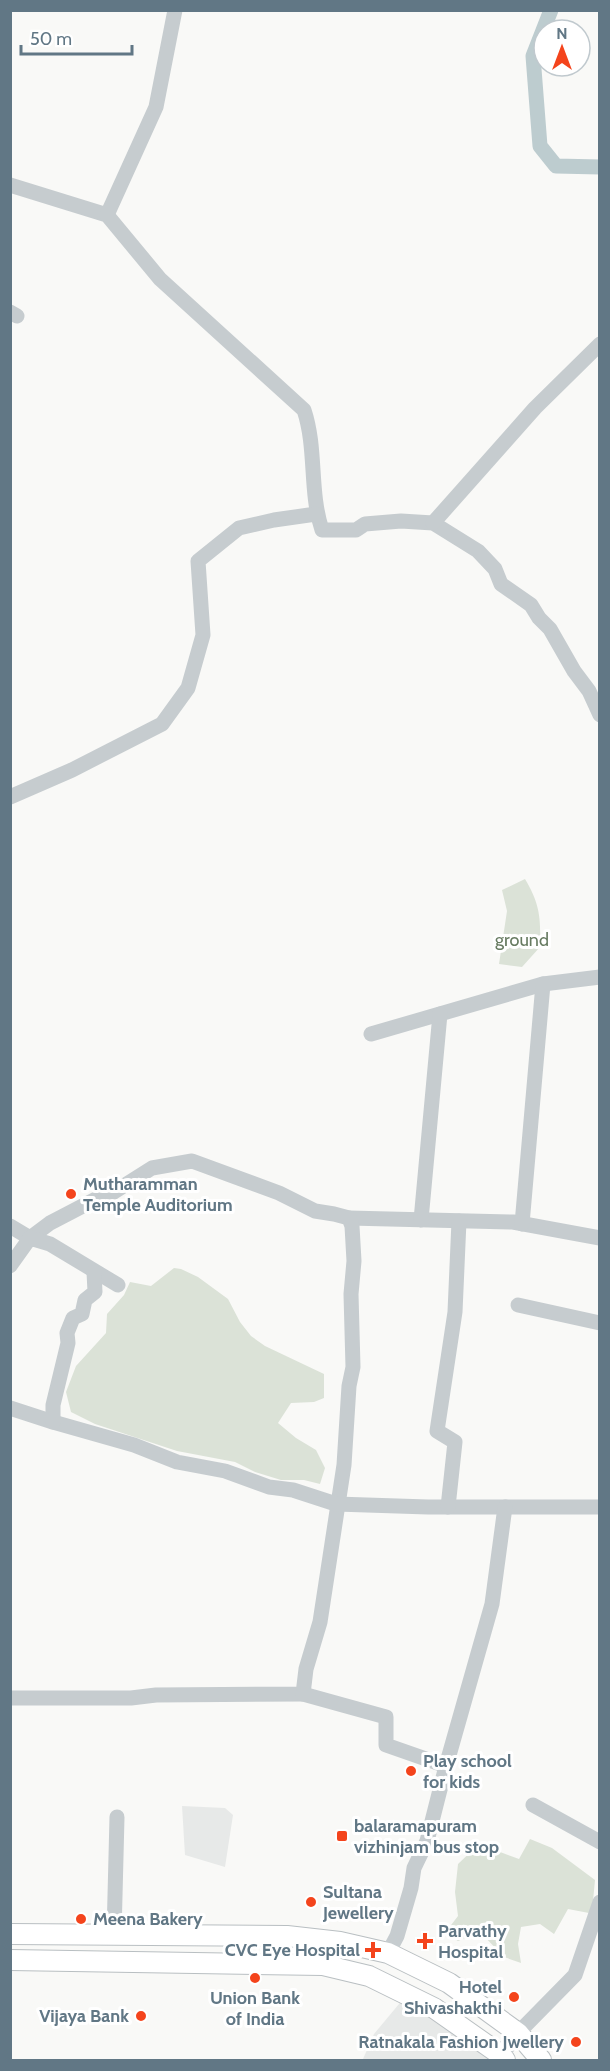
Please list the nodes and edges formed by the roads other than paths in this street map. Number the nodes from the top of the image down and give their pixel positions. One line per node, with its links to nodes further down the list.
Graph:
1 (175, 10): 3 (street)
2 (10, 184): 3 (street)
3 (107, 215): 5 (street)
4 (600, 344): 6 (street)
5 (316, 514): 6 (street); 8 (street)
6 (433, 523): 7 (street)
7 (600, 715)
8 (10, 797)
9 (600, 977): 10 (street)
10 (543, 984): 11 (street); 16 (street)
11 (440, 1014): 12 (street); 14 (street)
12 (371, 1034)
13 (349, 1218): 14 (street); 18 (street); 27 (street)
14 (421, 1220): 15 (street)
15 (459, 1221): 16 (street); 28 (street)
16 (522, 1224): 19 (street)
17 (10, 1226): 18 (street)
18 (30, 1238): 20 (street); 21 (street)
19 (600, 1239)
20 (10, 1266)
21 (94, 1272): 22 (street); 26 (street)
22 (117, 1285)
23 (518, 1305): 24 (street)
24 (600, 1323)
25 (10, 1408): 26 (street)
26 (53, 1422): 27 (street)
27 (337, 1504): 28 (street); 31 (street)
28 (447, 1507): 29 (street)
29 (505, 1507): 30 (street); 33 (street)
30 (600, 1507)
31 (303, 1694): 32 (street); 33 (street)
32 (10, 1698)
33 (446, 1766): 40 (street)
34 (533, 1805): 36 (street)
35 (117, 1817): 39 (street)
36 (600, 1842)
37 (600, 1902): 42 (street)
38 (10, 1934): 39 (main road)
39 (114, 1935): 40 (main road)
40 (388, 1953): 42 (main road)
41 (10, 1960): 43 (main road)
42 (518, 2033): 43 (street); 44 (main road)
43 (501, 2059)
44 (541, 2061)

